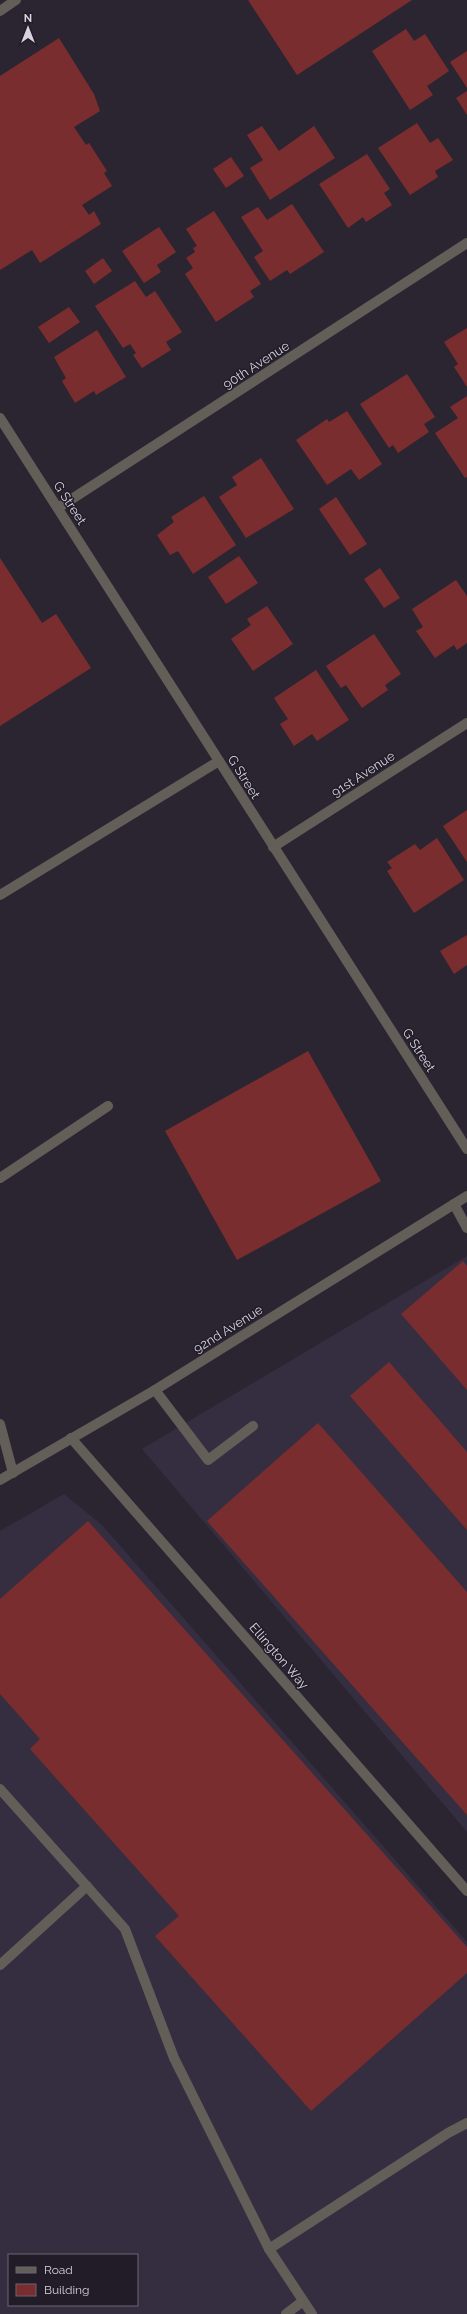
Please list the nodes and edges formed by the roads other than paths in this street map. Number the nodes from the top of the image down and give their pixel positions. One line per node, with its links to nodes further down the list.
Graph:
1 (16, 0): 2 (street)
2 (0, 11)
3 (467, 243): 5 (street, 90th Avenue)
4 (0, 418): 5 (street, G Street)
5 (58, 508): 7 (street, G Street)
6 (467, 723): 8 (street, 91st Avenue)
7 (219, 761): 8 (street, G Street); 9 (street)
8 (273, 847): 11 (street, G Street)
9 (0, 894)
10 (108, 1106): 12 (street)
11 (467, 1149)
12 (0, 1178)
13 (467, 1196): 14 (street, 92nd Avenue)
14 (454, 1204): 15 (street); 16 (street, 92nd Avenue)
15 (467, 1228)
16 (155, 1390): 18 (street); 19 (street, 92nd Avenue)
17 (0, 1424): 20 (street)
18 (253, 1426)
19 (71, 1438): 20 (street, 92nd Avenue); 24 (street, Ellington Way)
20 (13, 1473): 21 (street, 92nd Avenue)
21 (0, 1480)
22 (0, 1789): 23 (street)
23 (86, 1886): 25 (street); 27 (street)
24 (467, 1891)
25 (0, 1965)
26 (467, 2123): 27 (street)
27 (269, 2249): 28 (street)
28 (303, 2301): 29 (street); 30 (street)
29 (286, 2314)
30 (312, 2314)

